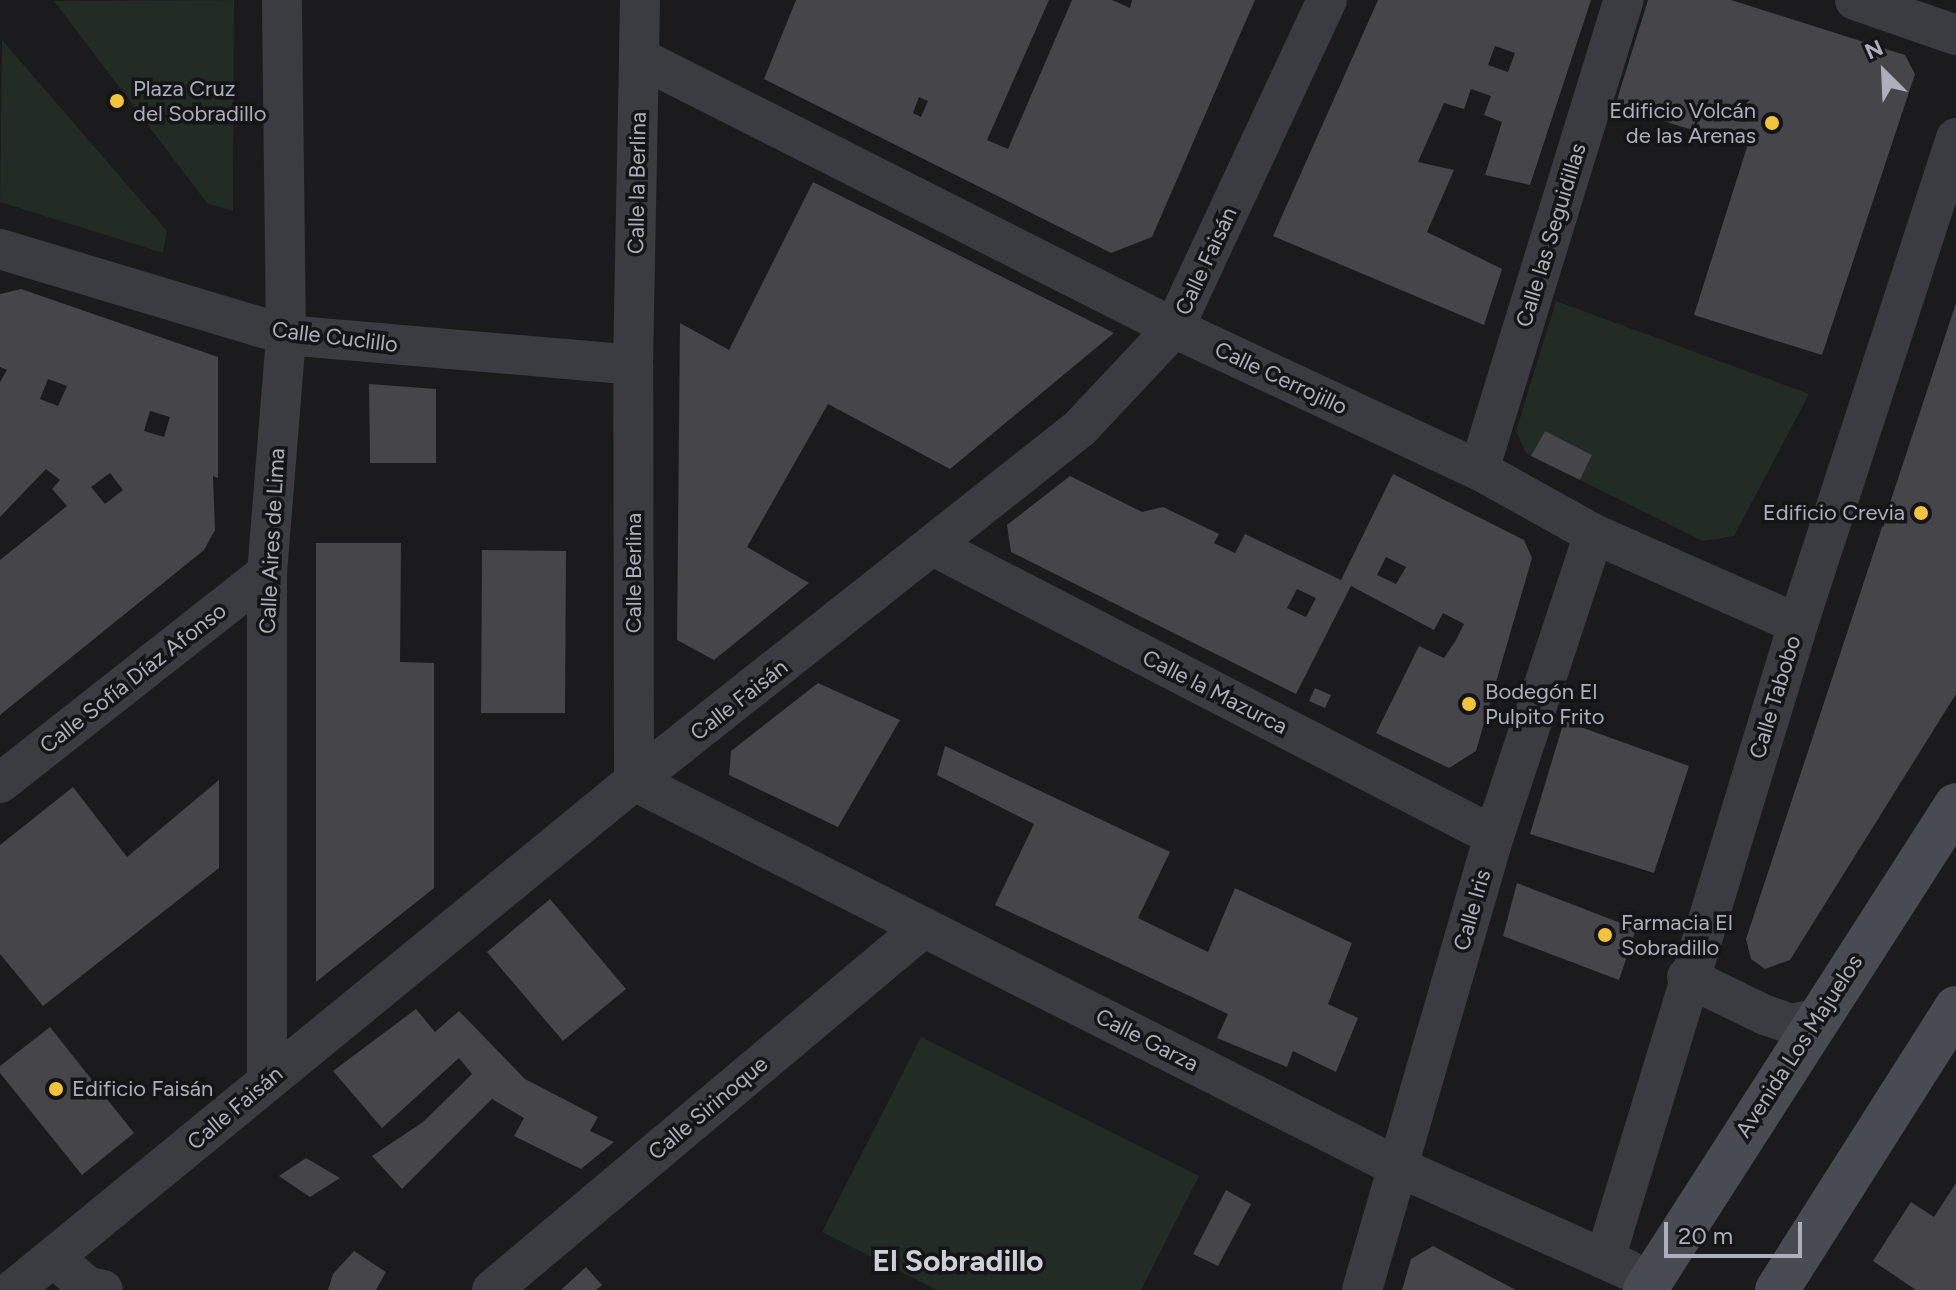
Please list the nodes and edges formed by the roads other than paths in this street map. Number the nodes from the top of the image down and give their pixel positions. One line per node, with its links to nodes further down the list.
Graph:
1 (282, 0): 11 (street, Calle Aires de Lima)
2 (640, 0): 7 (street, Calle la Berlina)
3 (1327, 0): 10 (street, Calle Faisán)
4 (1624, 0): 13 (street, Calle las Seguidillas)
5 (1855, 0): 6 (street)
6 (1956, 35)
7 (640, 58): 10 (street, Calle Cerrojillo); 12 (street, Calle la Berlina)
8 (1956, 138): 17 (street, Calle Tabobo)
9 (1, 251): 11 (street, Calle Cuclillo)
10 (1174, 328): 13 (street, Calle Cerrojillo); 15 (street, Calle Faisán)
11 (286, 335): 12 (street, Calle Cuclillo); 16 (street, Calle Aires de Lima)
12 (633, 365): 18 (street, Calle Berlina)
13 (1479, 470): 14 (street, Calle Cerrojillo)
14 (1594, 534): 17 (street, Calle Cerrojillo); 21 (street, Calle Iris)
15 (935, 547): 18 (street, Calle Faisán); 21 (street, Calle la Mazurca)
16 (267, 573): 19 (street, Calle Sofía Díaz Afonso); 26 (street, Calle Aires de Lima)
17 (1798, 624): 23 (street, Calle Tabobo)
18 (634, 781): 22 (street, Calle Garza); 26 (street, Calle Faisán)
19 (0, 783)
20 (1951, 824): 25 (street, Avenida Los Majuelos)
21 (1494, 836): 27 (street, Calle Iris)
22 (924, 927): 27 (street, Calle Garza); 33 (street, Calle Sirinoque)
23 (1687, 977): 25 (street); 29 (street, Calle Tabobo)
24 (1956, 1008): 35 (street)
25 (1815, 1019): 30 (street, Avenida Los Majuelos)
26 (267, 1081): 28 (street, Calle Faisán)
27 (1396, 1166): 29 (street, Calle Garza); 34 (street, Calle Iris)
28 (54, 1258): 31 (street, Calle Faisán); 32 (street)
29 (1605, 1259): 30 (street, Calle Garza)
30 (1653, 1287)
31 (13, 1290)
32 (103, 1290)
33 (492, 1290)
34 (1362, 1290)
35 (1777, 1290)

